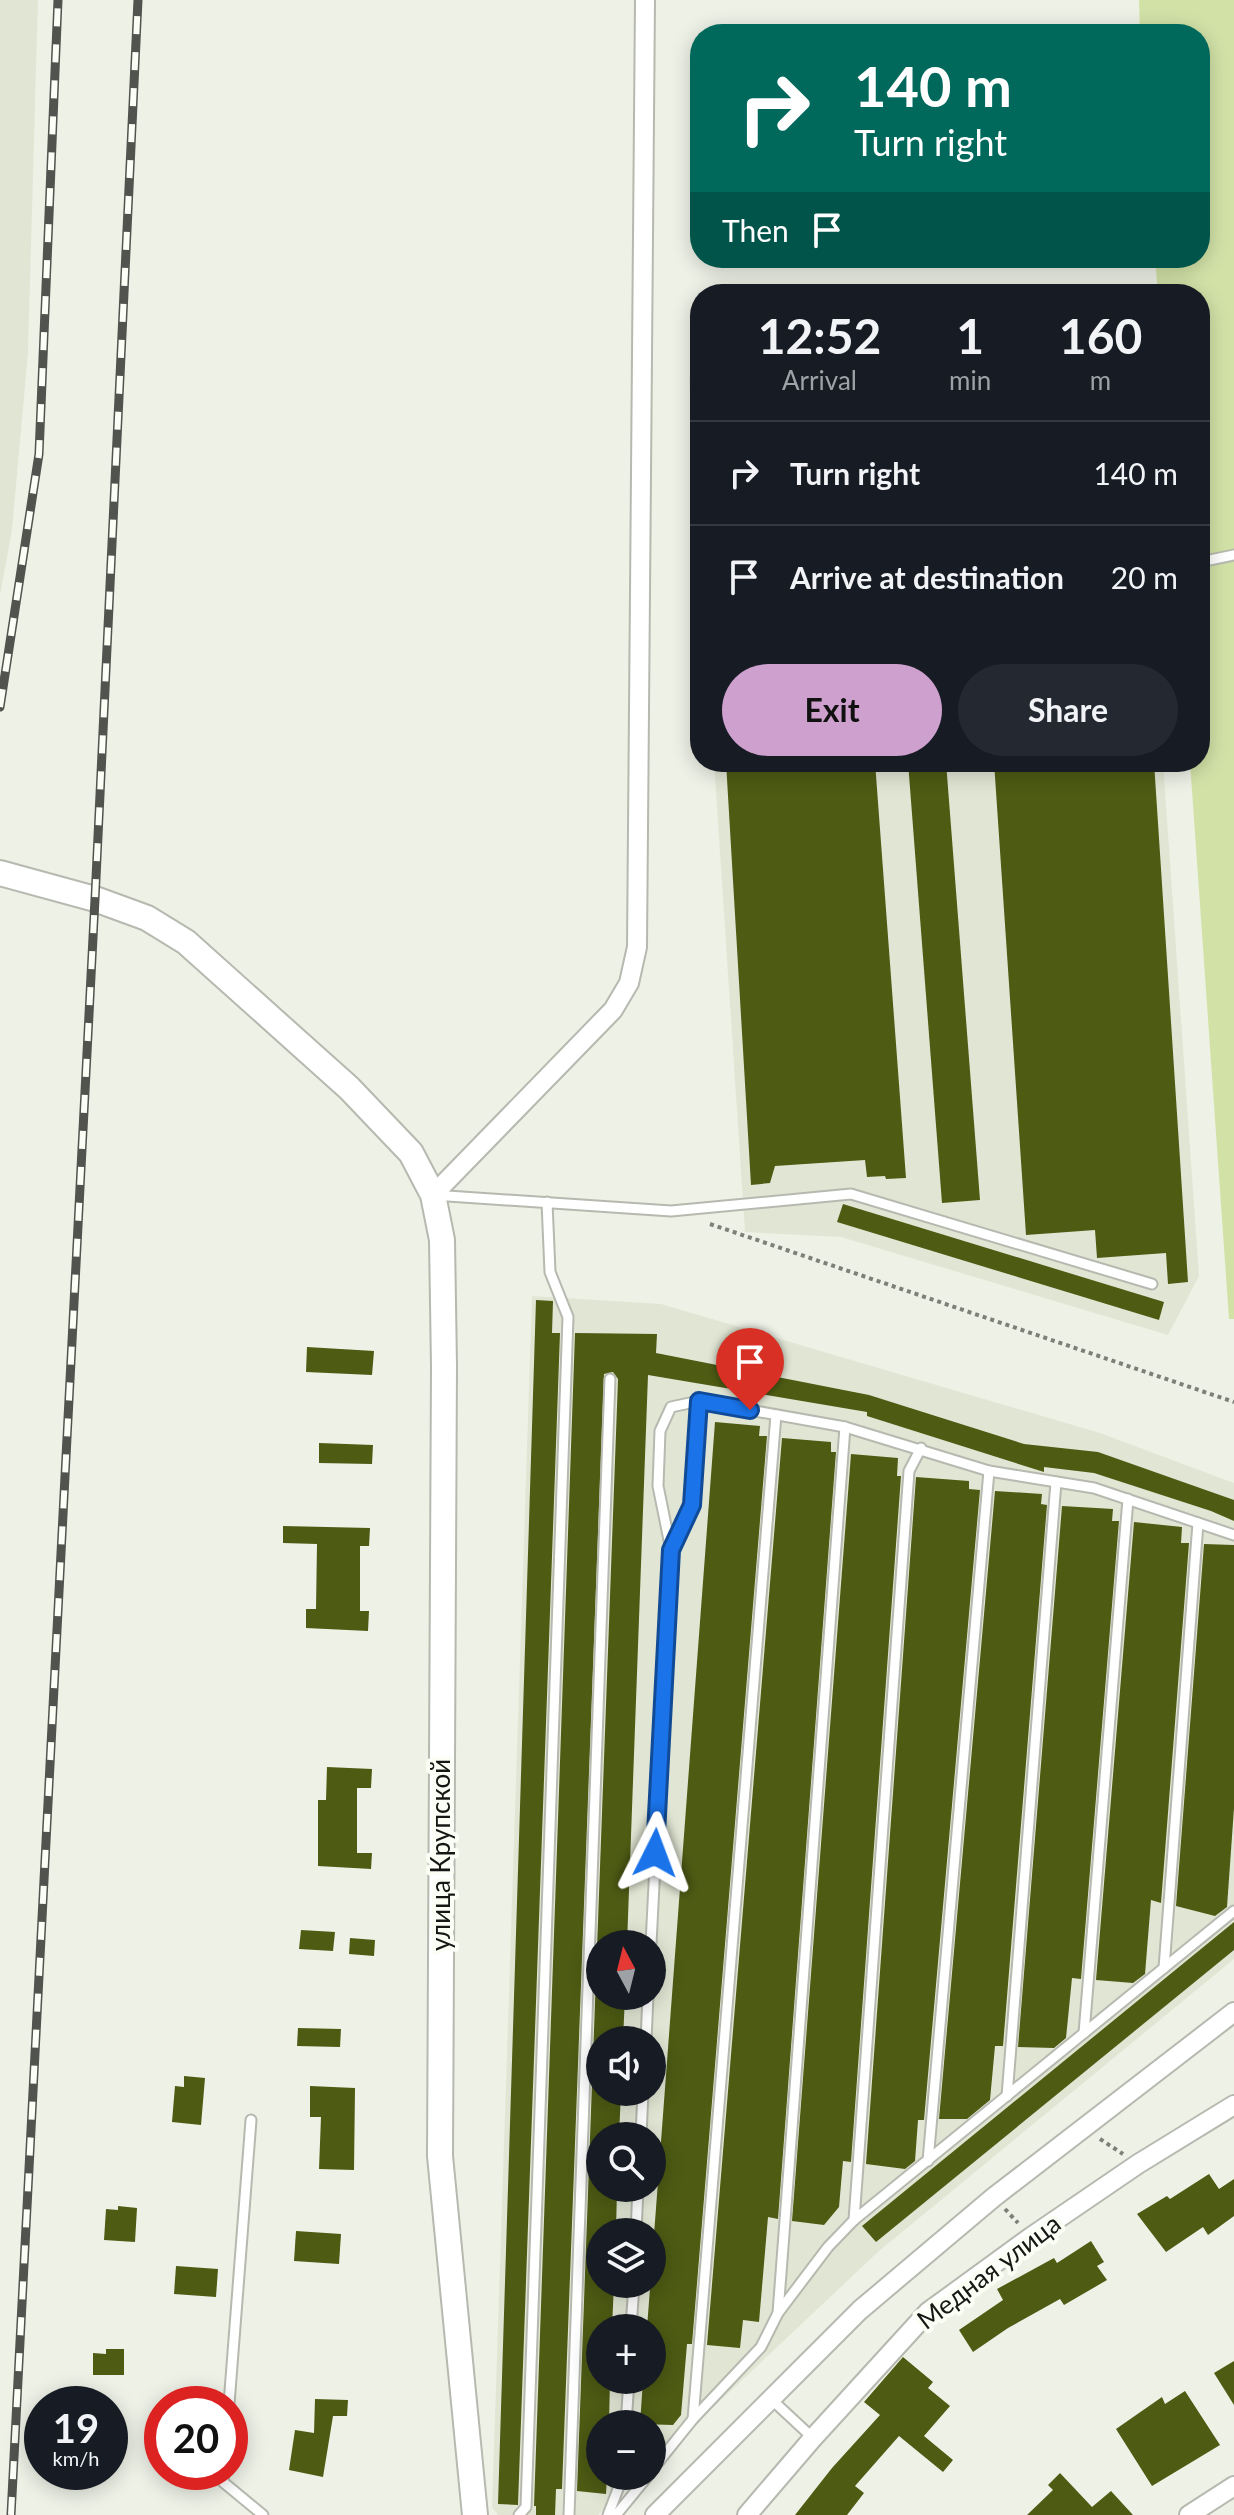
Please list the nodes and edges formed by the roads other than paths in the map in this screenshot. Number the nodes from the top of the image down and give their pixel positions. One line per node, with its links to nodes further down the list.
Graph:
1 (645, 0): 5 (street)
2 (1234, 555): 3 (lane)
3 (1210, 560)
4 (0, 873): 5 (main road, улица Крупской)
5 (433, 1195): 6 (lane); 40 (main road, улица Крупской)
6 (547, 1202): 7 (lane); 41 (lane)
7 (1152, 1284)
8 (610, 1379): 42 (lane)
9 (699, 1401): 10 (lane); 18 (lane); 18 (lane)
10 (776, 1415): 11 (lane); 32 (lane)
11 (845, 1427): 12 (lane); 29 (lane)
12 (921, 1448): 13 (lane); 28 (lane)
13 (989, 1471): 14 (lane); 27 (lane)
14 (1056, 1482): 15 (lane); 24 (lane)
15 (1128, 1499): 16 (lane); 23 (lane)
16 (1198, 1523): 17 (lane); 21 (lane)
17 (1234, 1535)
18 (671, 1550): 20 (lane)
19 (1234, 1911): 21 (lane)
20 (652, 1930)
21 (1164, 1968): 23 (lane)
22 (1234, 2012): 31 (street)
23 (1084, 2033): 24 (lane)
24 (1007, 2096): 27 (lane)
25 (1234, 2105): 33 (street, Медная улица)
26 (251, 2120): 30 (lane)
27 (928, 2161): 28 (lane)
28 (854, 2220): 29 (lane)
29 (778, 2313): 32 (lane)
30 (230, 2386)
31 (771, 2399): 33 (lane); 45 (street)
32 (693, 2419): 34 (lane)
33 (813, 2438): 46 (street, Медная улица)
34 (666, 2453)
35 (1234, 2486): 47 (street)
36 (233, 2490): 39 (lane)
37 (618, 2490): 43 (lane)
38 (637, 2490): 44 (lane)
39 (263, 2515)
40 (475, 2515)
41 (519, 2515)
42 (569, 2515)
43 (608, 2515)
44 (616, 2515)
45 (655, 2515)
46 (747, 2515)
47 (1189, 2515)

